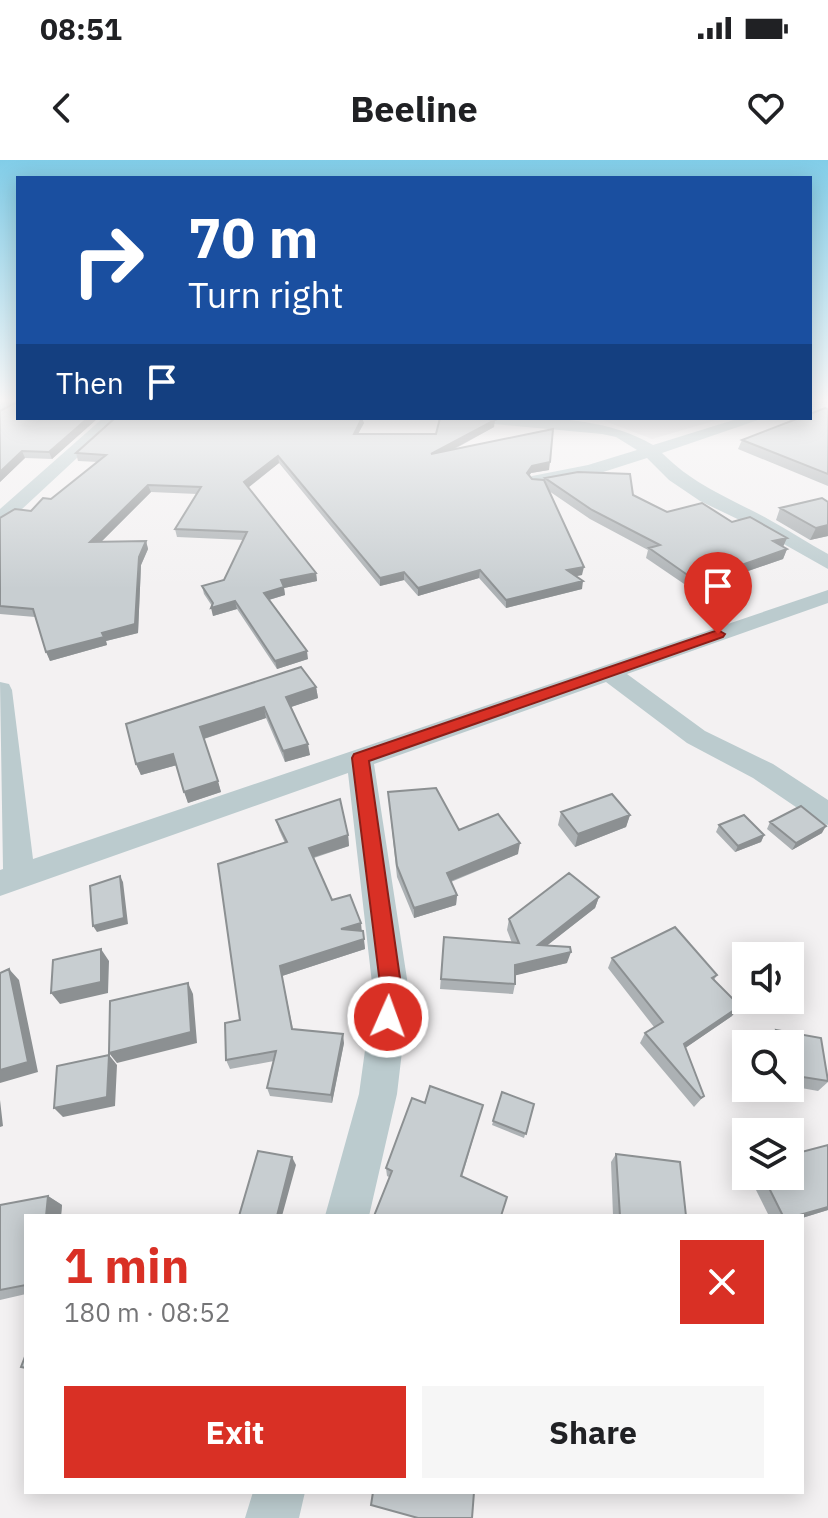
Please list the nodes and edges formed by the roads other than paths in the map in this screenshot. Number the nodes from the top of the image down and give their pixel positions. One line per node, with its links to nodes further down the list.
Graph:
1 (63, 462): 5 (street)
2 (613, 462): 4 (street)
3 (661, 462): 6 (street)
4 (538, 480)
5 (0, 519)
6 (828, 563)
7 (828, 596): 8 (street)
8 (608, 672): 10 (street); 11 (street)
9 (0, 690): 12 (street)
10 (360, 758): 12 (street); 13 (street)
11 (828, 814)
12 (10, 879)
13 (348, 1214)
14 (278, 1494): 15 (street)
15 (272, 1518)

